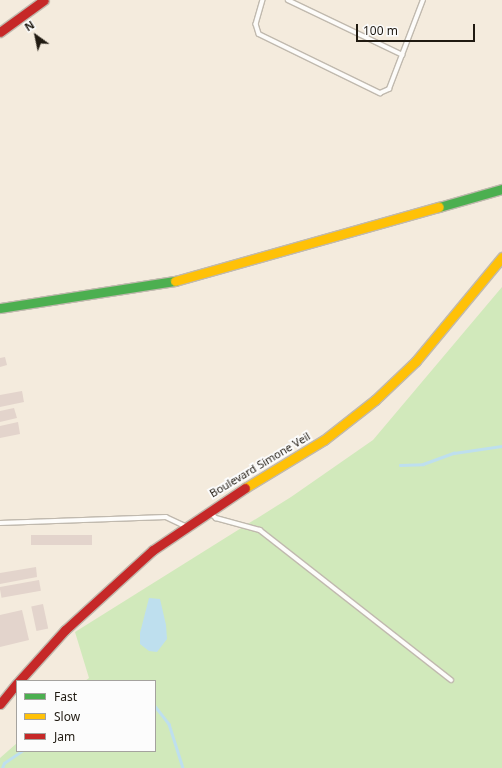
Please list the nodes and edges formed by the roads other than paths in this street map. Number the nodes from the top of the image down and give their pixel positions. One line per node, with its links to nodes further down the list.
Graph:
1 (44, 0): 5 (main road)
2 (263, 0): 6 (lane)
3 (288, 0): 6 (lane)
4 (424, 0): 6 (lane)
5 (0, 32)
6 (403, 55)
7 (502, 189): 9 (main road)
8 (502, 257): 10 (main road, Boulevard Simone Veil)
9 (0, 308)
10 (209, 510): 12 (main road, Boulevard Simone Veil); 14 (lane)
11 (0, 524): 12 (lane)
12 (185, 526): 13 (main road, Boulevard Simone Veil)
13 (20, 680)
14 (450, 680)
15 (16, 684): 16 (main road, Boulevard Simone Veil)
16 (0, 704)

